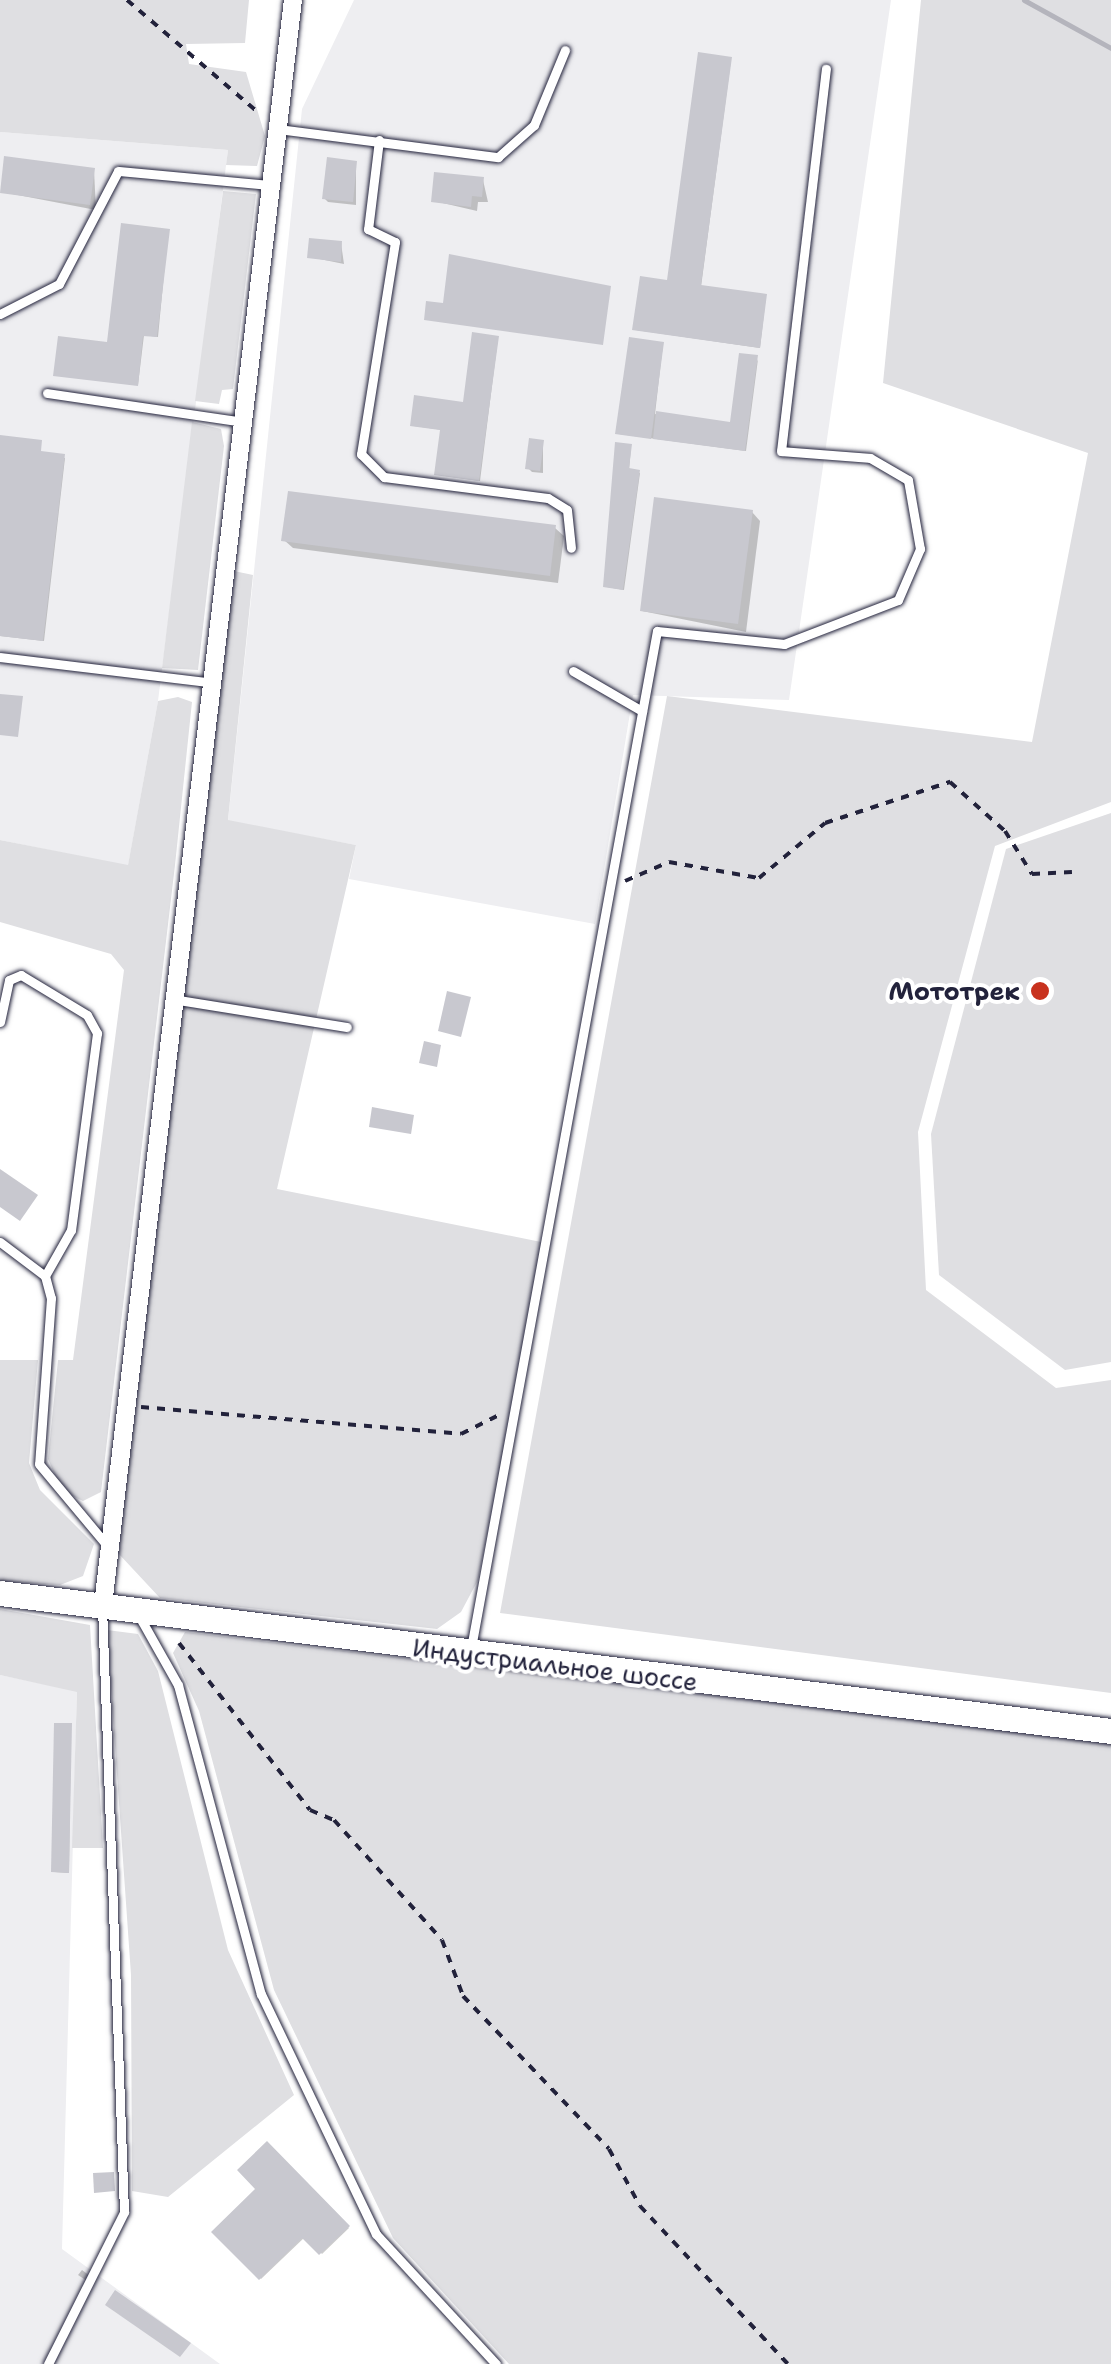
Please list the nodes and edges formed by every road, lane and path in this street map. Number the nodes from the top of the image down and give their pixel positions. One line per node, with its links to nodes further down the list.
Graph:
1 (127, 0): 5 (path)
2 (293, 0): 5 (street)
3 (565, 50): 6 (lane)
4 (826, 69): 15 (lane)
5 (278, 129): 6 (lane); 7 (street)
6 (379, 140): 11 (lane)
7 (270, 185): 8 (lane); 10 (street)
8 (0, 314)
9 (47, 393): 10 (lane)
10 (236, 421): 14 (street)
11 (571, 548)
12 (0, 658): 14 (lane)
13 (573, 672): 15 (lane)
14 (207, 682): 18 (street)
15 (642, 711): 17 (lane)
16 (1072, 872): 17 (path)
17 (612, 887): 23 (lane)
18 (172, 999): 20 (lane); 24 (street)
19 (0, 1022): 22 (lane)
20 (347, 1027)
21 (0, 1242): 22 (lane)
22 (45, 1276): 25 (lane)
23 (518, 1405): 24 (path); 30 (lane)
24 (122, 1406): 25 (street)
25 (106, 1544): 27 (street)
26 (0, 1593): 27 (main road, Индустриальное шоссе)
27 (102, 1605): 28 (main road, Индустриальное шоссе); 32 (lane)
28 (136, 1610): 30 (main road, Индустриальное шоссе); 33 (lane)
29 (179, 1643): 34 (path)
30 (469, 1656): 31 (main road, Индустриальное шоссе)
31 (1111, 1731)
32 (48, 2364)
33 (496, 2364)
34 (788, 2364)

